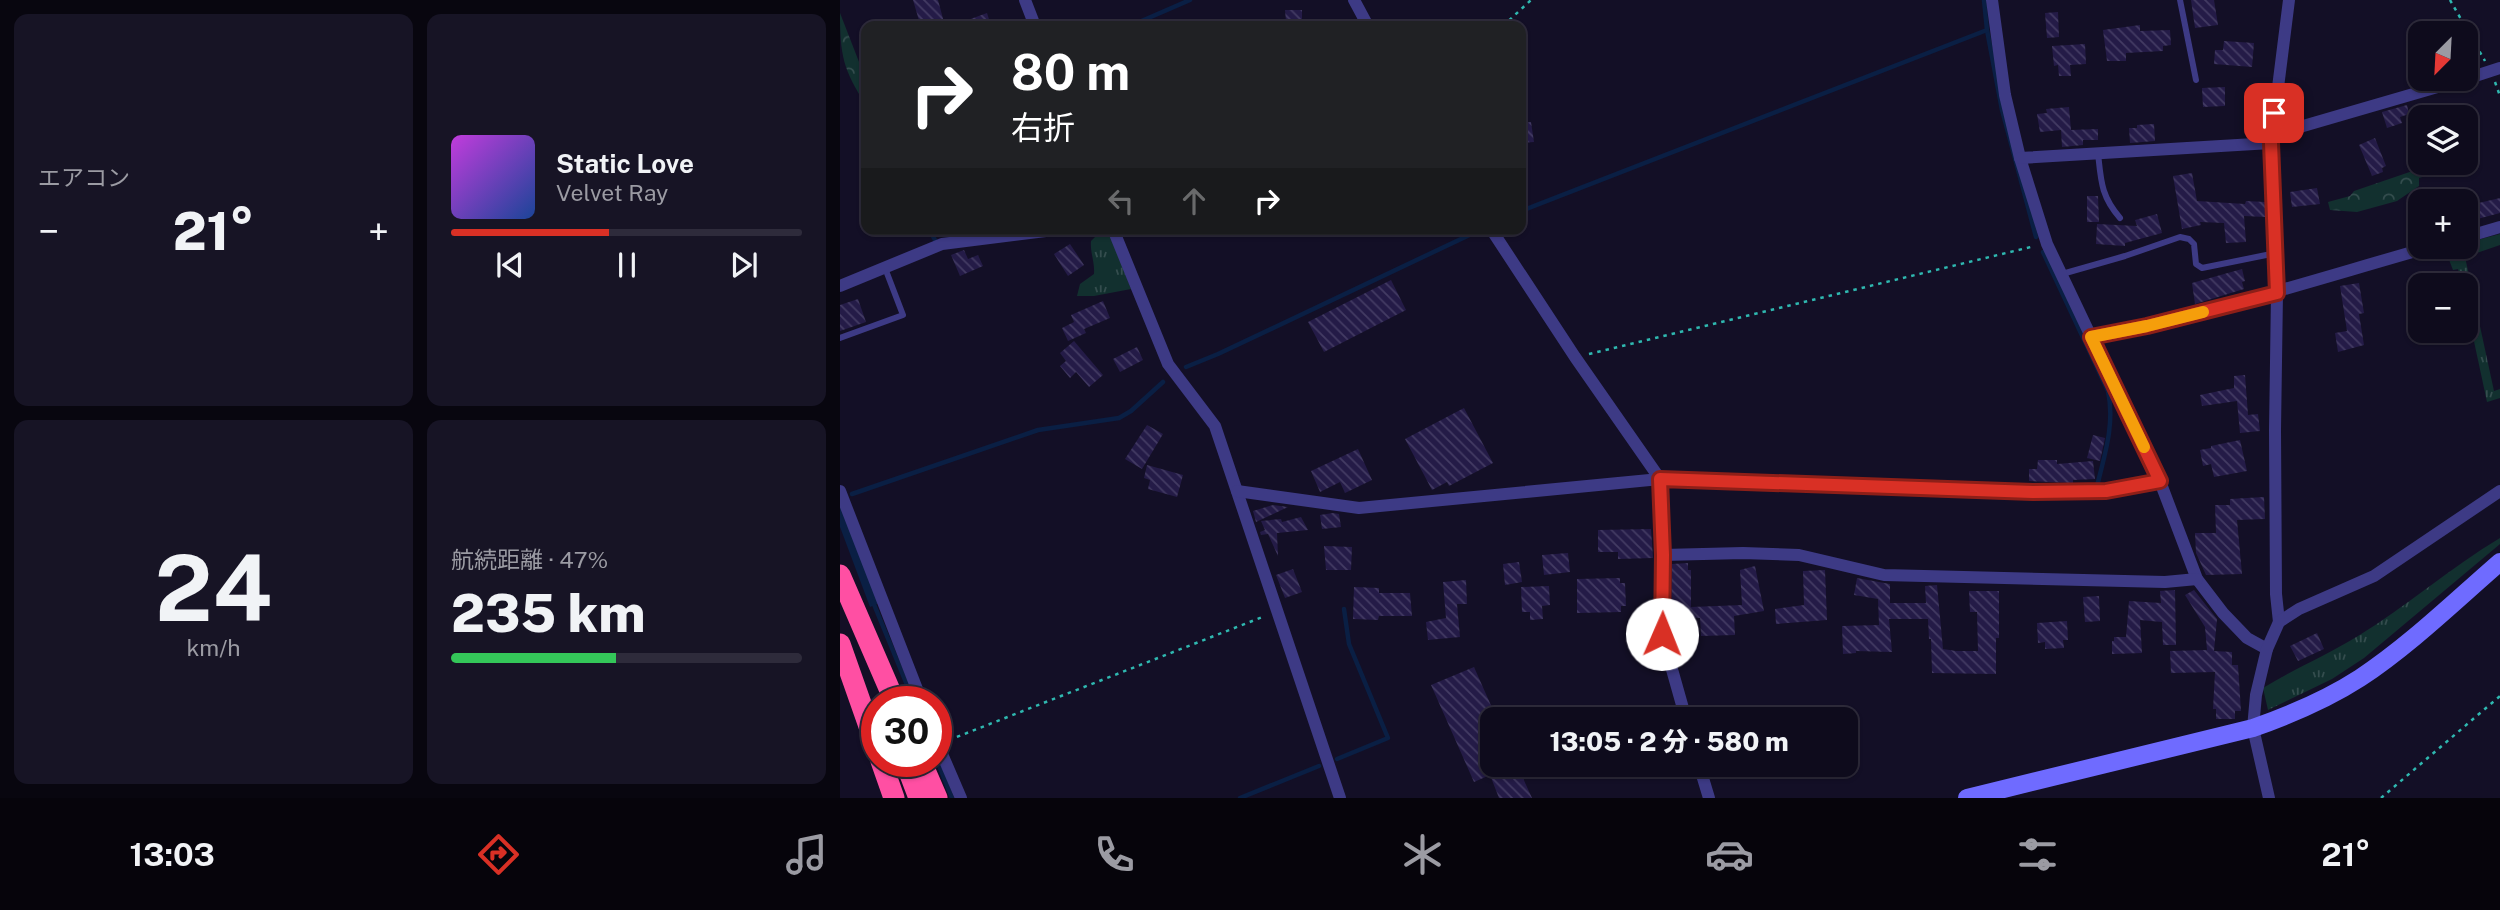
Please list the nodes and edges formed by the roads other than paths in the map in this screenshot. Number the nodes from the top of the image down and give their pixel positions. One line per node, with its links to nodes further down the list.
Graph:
1 (1025, 0): 6 (street)
2 (1354, 0): 7 (street)
3 (1992, 0): 14 (street)
4 (2180, 0): 10 (lane)
5 (2290, 0): 12 (street)
6 (1033, 21)
7 (1365, 21)
8 (2496, 69): 9 (street)
9 (2478, 75)
10 (2196, 80)
11 (2427, 91): 12 (street)
12 (2271, 139): 13 (street); 21 (street)
13 (2098, 153): 14 (street); 15 (lane)
14 (2020, 158): 24 (street)
15 (2120, 218)
16 (2500, 227): 17 (street)
17 (2478, 233)
18 (1014, 235): 23 (street)
19 (1116, 235): 32 (street)
20 (1495, 235): 29 (street)
21 (2276, 253): 24 (lane); 26 (street)
22 (2408, 254): 26 (street)
23 (885, 268): 25 (street); 28 (lane)
24 (2062, 274): 27 (street)
25 (840, 286)
26 (2277, 293): 27 (street); 39 (street)
27 (2091, 337): 30 (street)
28 (840, 338)
29 (1660, 479): 30 (street); 32 (street); 34 (street)
30 (2160, 481): 37 (street)
31 (840, 491): 44 (street)
32 (1237, 491): 57 (street)
33 (2500, 491): 39 (street)
34 (1663, 555): 37 (street); 46 (street)
35 (2500, 562): 47 (street)
36 (840, 575): 43 (highway)
37 (2197, 579): 41 (street)
38 (840, 590): 42 (highway)
39 (2279, 622): 41 (street)
40 (840, 645): 45 (highway)
41 (2267, 649): 47 (street)
42 (876, 686)
43 (888, 686)
44 (916, 686)
45 (861, 704)
46 (1683, 707)
47 (2253, 728): 59 (street); 60 (street)
48 (887, 777): 53 (highway)
49 (911, 777): 54 (highway)
50 (928, 777): 55 (highway)
51 (952, 777): 56 (street)
52 (1703, 777): 58 (street)
53 (894, 798)
54 (919, 798)
55 (937, 798)
56 (961, 798)
57 (1340, 798)
58 (1709, 798)
59 (1966, 798)
60 (2269, 798)

